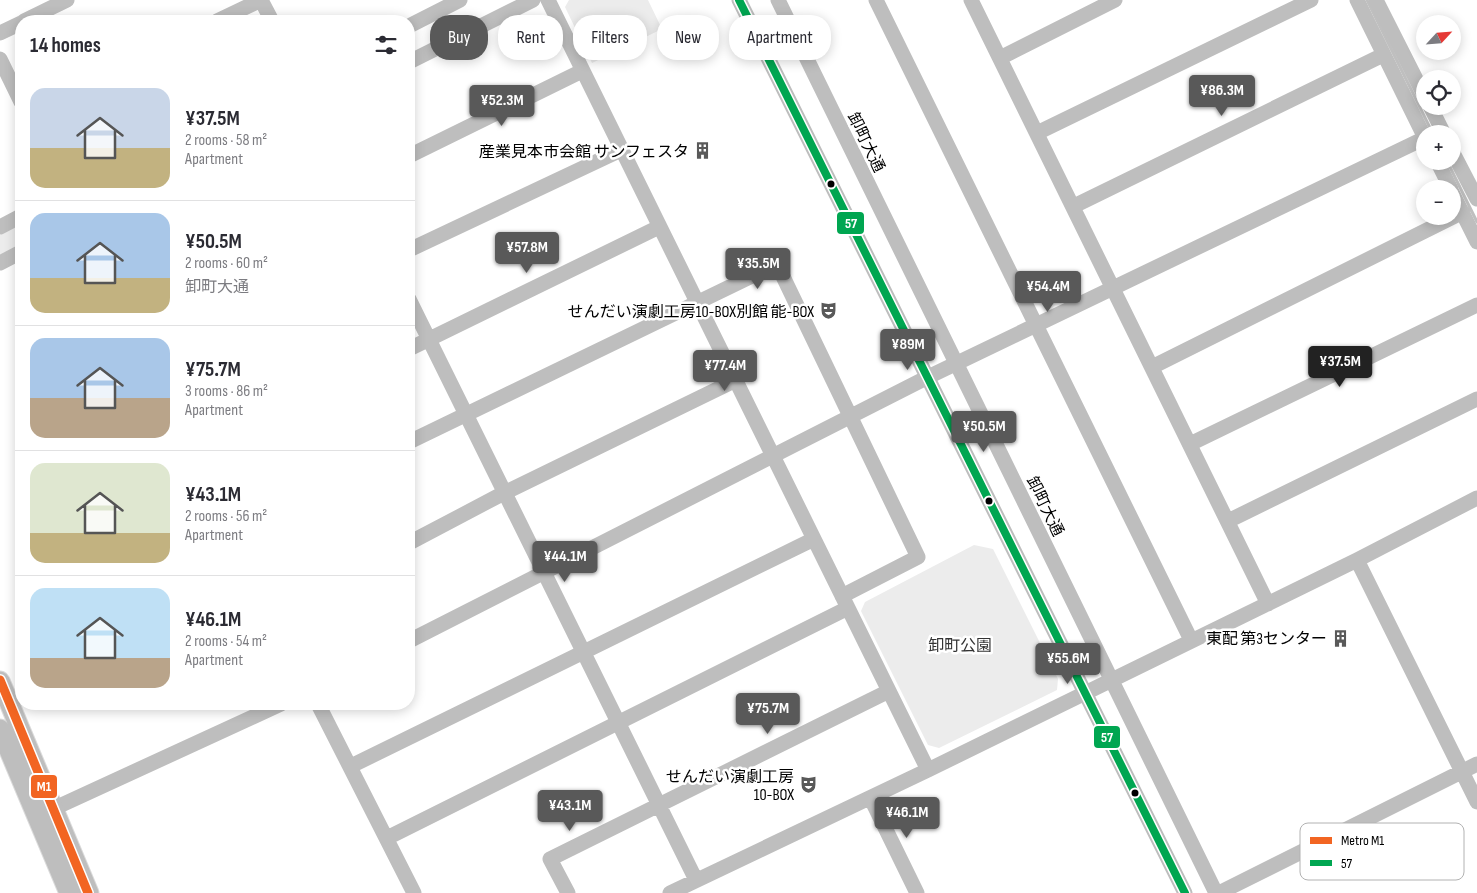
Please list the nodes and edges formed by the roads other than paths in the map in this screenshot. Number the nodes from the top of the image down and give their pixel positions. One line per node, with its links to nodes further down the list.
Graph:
1 (67, 0): 14 (street)
2 (261, 0): 15 (street); 16 (street)
3 (460, 0): 17 (street)
4 (533, 0): 23 (street)
5 (548, 0): 24 (street)
6 (739, 0): 53 (street)
7 (778, 0): 51 (street, 卸町大通)
8 (876, 0): 48 (street)
9 (971, 0): 21 (street)
10 (1114, 0): 21 (street)
11 (1311, 0): 28 (street)
12 (1357, 0): 20 (street)
13 (1376, 0): 25 (street)
14 (37, 15)
15 (230, 15)
16 (269, 15)
17 (415, 23)
18 (15, 26): 19 (street)
19 (0, 33)
20 (1383, 55): 27 (street); 34 (street)
21 (1000, 58): 28 (street)
22 (0, 59): 26 (street)
23 (415, 59)
24 (582, 70): 30 (street); 31 (street)
25 (1416, 79)
26 (15, 90)
27 (1418, 125)
28 (1037, 133): 34 (street)
29 (1416, 142): 44 (street)
30 (621, 150): 39 (street); 41 (street)
31 (415, 153)
32 (1461, 168): 33 (street)
33 (1477, 198)
34 (1074, 206): 44 (street)
35 (1461, 208): 36 (street)
36 (1463, 212): 40 (street); 52 (street)
37 (15, 219): 38 (street)
38 (0, 227)
39 (659, 227): 45 (street); 49 (street)
40 (1477, 242)
41 (415, 247)
42 (15, 255): 43 (street)
43 (0, 262)
44 (1114, 288): 48 (street); 52 (street)
45 (698, 303): 54 (street); 56 (street); 57 (street)
46 (1477, 305): 59 (street)
47 (415, 312): 49 (street)
48 (1037, 325): 51 (street); 71 (street)
49 (428, 339): 50 (street); 56 (street)
50 (415, 346)
51 (958, 363): 53 (street); 73 (street, 卸町大通)
52 (1152, 366): 59 (street)
53 (928, 377): 57 (street); 76 (street)
54 (736, 380): 60 (street); 61 (street)
55 (1477, 399): 63 (street)
56 (465, 414): 58 (street); 61 (street)
57 (851, 416): 60 (street); 68 (street)
58 (415, 439)
59 (1190, 444): 63 (street)
60 (772, 455): 64 (street); 67 (street)
61 (504, 494): 65 (street); 67 (street)
62 (1477, 498): 66 (street)
63 (1228, 522): 69 (street)
64 (814, 539): 68 (street); 72 (street)
65 (415, 540)
66 (1357, 560): 69 (street); 84 (street)
67 (544, 574): 70 (street); 72 (street)
68 (845, 602): 75 (street); 79 (street)
69 (1268, 604): 71 (street)
70 (415, 638)
71 (1191, 640): 73 (street)
72 (583, 652): 79 (street); 82 (street)
73 (1111, 680): 76 (street); 100 (street, 卸町大通)
74 (0, 681): 88 (main road)
75 (889, 691): 83 (street); 87 (street)
76 (1084, 693): 83 (street); 99 (street)
77 (268, 710): 88 (street)
78 (321, 710): 82 (street)
79 (619, 724): 87 (street); 90 (street)
80 (0, 729): 88 (main road)
81 (1477, 764): 84 (street)
82 (350, 766): 90 (street)
83 (928, 770): 85 (street)
84 (1462, 772): 86 (street); 89 (street)
85 (870, 799): 92 (street); 98 (street)
86 (1477, 802)
87 (659, 806): 92 (street); 96 (street)
88 (44, 812): 93 (main road); 94 (main road)
89 (1359, 823)
90 (387, 838): 95 (street)
91 (1300, 852): 100 (street)
92 (696, 880): 97 (street)
93 (69, 893)
94 (88, 893)
95 (414, 893)
96 (568, 893)
97 (670, 893)
98 (917, 893)
99 (1185, 893)
100 (1218, 893)

